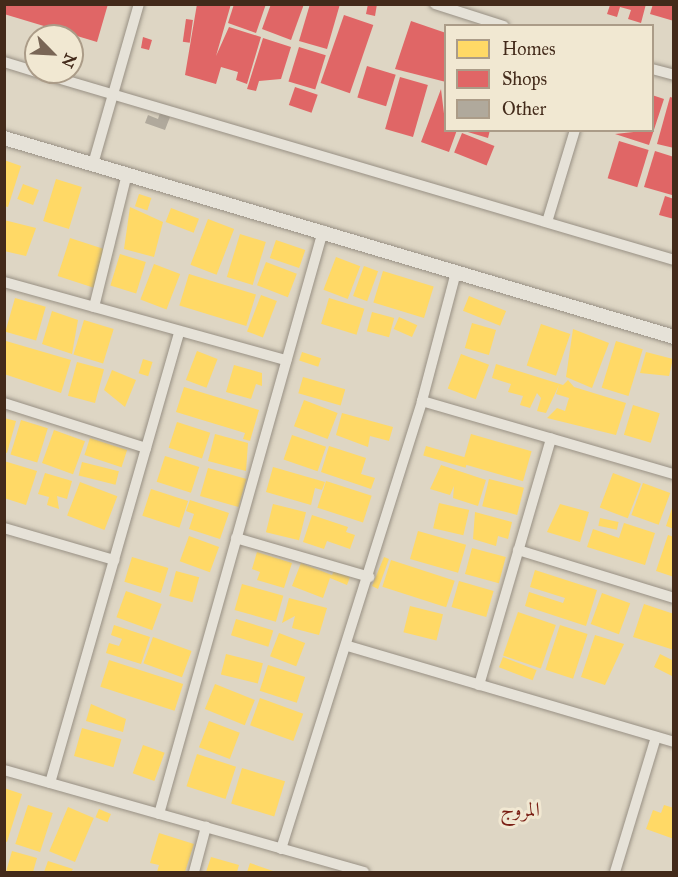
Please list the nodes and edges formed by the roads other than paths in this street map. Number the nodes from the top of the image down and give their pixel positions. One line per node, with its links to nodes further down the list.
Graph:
1 (140, 4): 9 (street)
2 (435, 4): 3 (street)
3 (498, 24)
4 (4, 62): 5 (street)
5 (24, 68)
6 (654, 70): 7 (street)
7 (674, 75)
8 (75, 84): 9 (street)
9 (113, 96): 12 (street); 14 (street)
10 (574, 132): 14 (street)
11 (4, 138): 12 (street)
12 (93, 164): 13 (street)
13 (127, 174): 15 (street); 19 (street)
14 (547, 222): 16 (street)
15 (323, 231): 17 (street); 22 (street)
16 (674, 260)
17 (456, 272): 21 (street); 23 (street)
18 (4, 282): 19 (street)
19 (94, 307): 20 (street)
20 (180, 331): 22 (street); 26 (street)
21 (674, 337)
22 (286, 360): 29 (street)
23 (422, 400): 25 (street); 32 (street)
24 (4, 403): 26 (street)
25 (551, 438): 27 (street); 30 (street)
26 (146, 448): 31 (street)
27 (674, 474)
28 (4, 528): 31 (street)
29 (236, 537): 32 (street); 40 (street)
30 (518, 550): 33 (street); 35 (street)
31 (114, 560): 39 (street)
32 (369, 577): 34 (street)
33 (674, 598)
34 (348, 646): 35 (street); 42 (street)
35 (479, 685): 36 (street)
36 (656, 737): 37 (street); 45 (street)
37 (674, 742)
38 (4, 770): 39 (street)
39 (50, 783): 40 (street)
40 (159, 814): 41 (street)
41 (206, 827): 42 (street); 43 (street)
42 (281, 849): 44 (street)
43 (194, 873)
44 (364, 873)
45 (615, 873)

